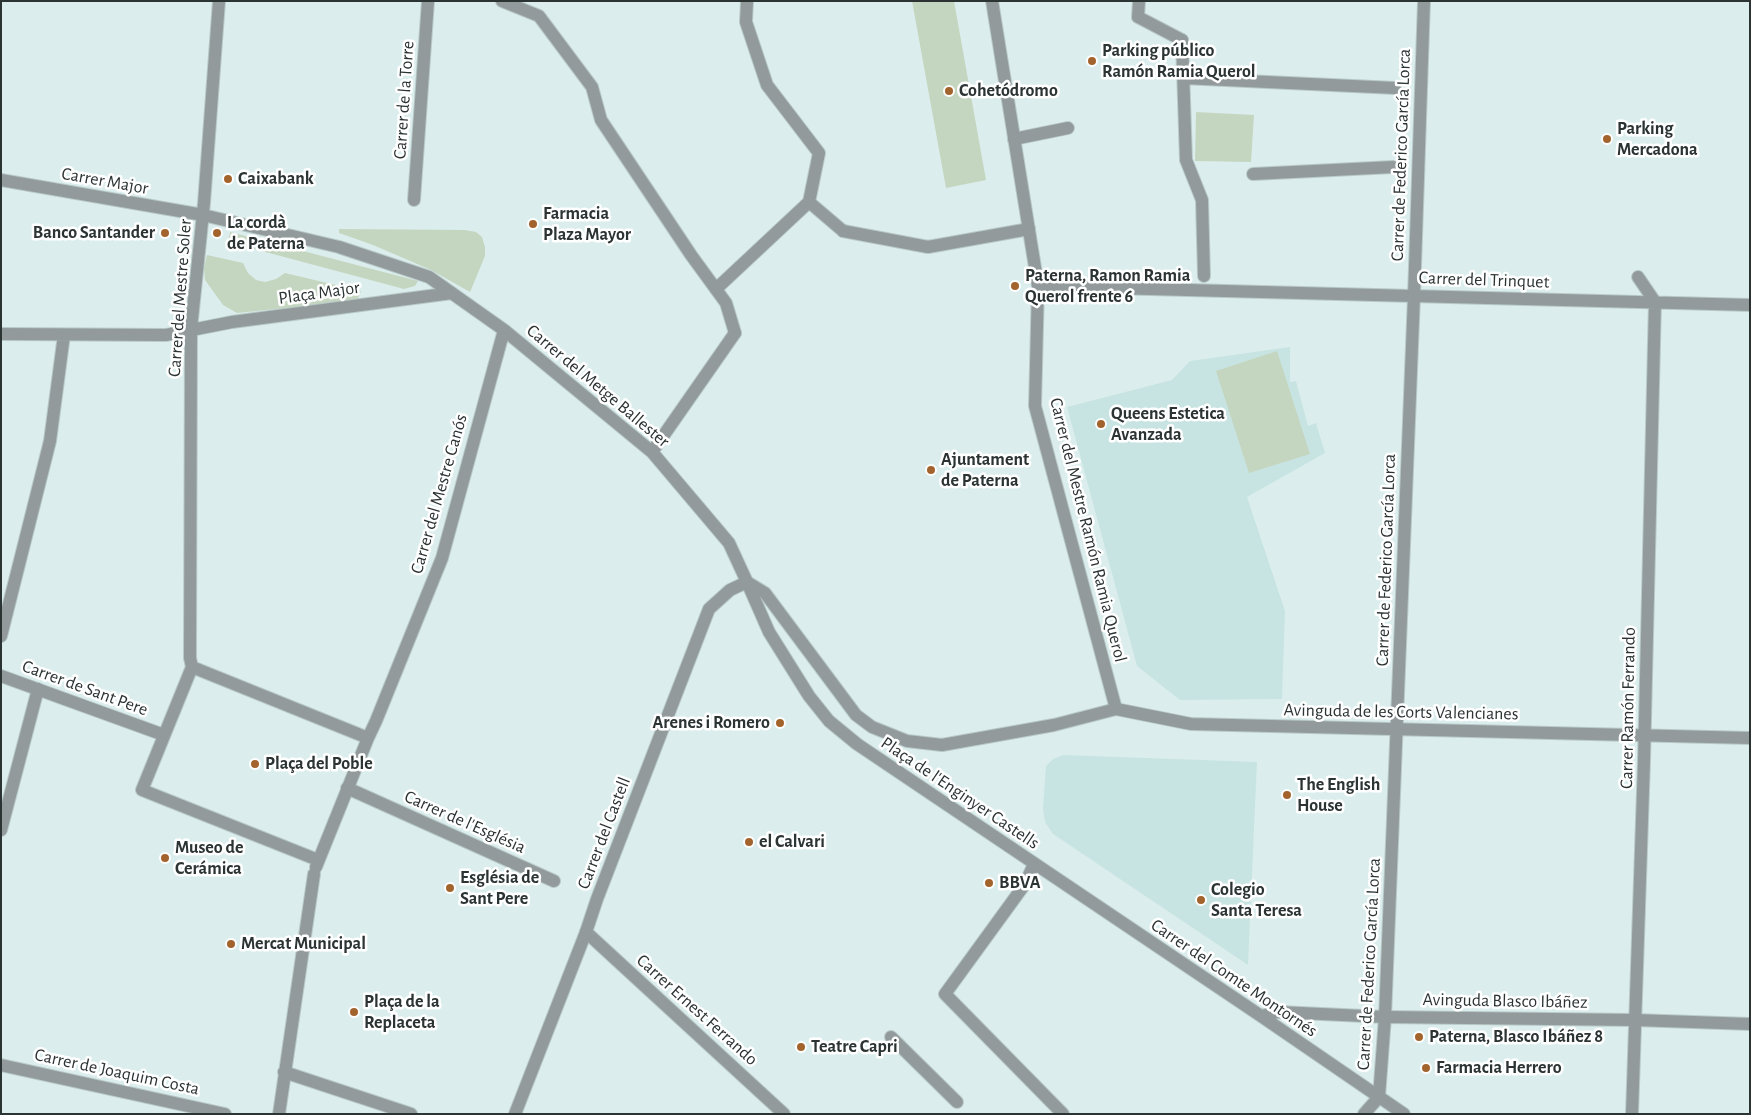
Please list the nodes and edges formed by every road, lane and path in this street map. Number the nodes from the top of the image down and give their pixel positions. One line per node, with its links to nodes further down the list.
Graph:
1 (219, 1): 17 (street, Carrer del Mestre Soler)
2 (428, 1): 15 (street, Carrer de la Torre)
3 (502, 1): 22 (street)
4 (747, 1): 16 (street)
5 (992, 1): 11 (street, Carrer del Mestre Ramón Ramia Querol)
6 (1139, 1): 8 (street)
7 (1424, 1): 24 (street, Carrer de Federico García Lorca)
8 (1183, 78): 9 (street); 19 (street)
9 (1396, 88)
10 (1068, 128): 11 (street)
11 (1014, 139): 18 (street, Carrer del Mestre Ramón Ramia Querol)
12 (1393, 167): 13 (street)
13 (1253, 174)
14 (1, 180): 17 (street, Carrer Major)
15 (414, 200)
16 (809, 202): 18 (street); 22 (street)
17 (203, 215): 23 (street, Plaça Major); 28 (street, Carrer del Mestre Soler)
18 (1029, 229): 21 (street, Carrer del Mestre Ramón Ramia Querol)
19 (1204, 276)
20 (1638, 277): 25 (street)
21 (1038, 286): 24 (street, Carrer del Trinquet); 38 (street, Carrer del Mestre Ramón Ramia Querol)
22 (716, 289): 32 (street)
23 (452, 293): 27 (street, Plaça Major); 28 (street, Plaça Major)
24 (1414, 296): 25 (street, Carrer del Trinquet); 41 (street, Carrer de Federico García Lorca)
25 (1655, 302): 26 (street, Carrer del Trinquet); 43 (street, Carrer Ramón Ferrando)
26 (1750, 305)
27 (489, 319): 29 (street, Carrer del Metge Ballester)
28 (191, 329): 31 (street, Plaça Major); 35 (street, Carrer del Mestre Soler)
29 (504, 330): 32 (street, Carrer del Metge Ballester); 44 (street, Carrer del Mestre Canós)
30 (1, 334): 31 (street, Plaça Major)
31 (64, 335): 34 (street)
32 (652, 452): 33 (street, Carrer del Metge Ballester)
33 (747, 582): 40 (street, Carrer del Metge Ballester); 46 (street, Carrer del Metge Ballester); 52 (street, Carrer del Castell)
34 (1, 636)
35 (191, 662): 42 (street); 44 (street)
36 (1, 676): 37 (street, Carrer de Sant Pere)
37 (38, 689): 42 (street, Carrer de Sant Pere); 48 (street)
38 (1116, 709): 39 (street, Avinguda de les Corts Valencianes); 41 (street, Avinguda de les Corts Valencianes)
39 (1054, 725): 40 (street, Plaça de l'Enginyer Castells)
40 (872, 727)
41 (1397, 730): 43 (street, Avinguda de les Corts Valencianes); 54 (street, Carrer de Federico García Lorca)
42 (161, 733): 49 (street)
43 (1645, 736): 45 (street, Avinguda de les Corts Valencianes); 55 (street, Carrer Ramón Ferrando)
44 (368, 738): 47 (street)
45 (1750, 738)
46 (856, 744): 50 (street, Plaça de l'Enginyer Castells)
47 (348, 788): 49 (street); 51 (street, Carrer de l'Església)
48 (1, 830)
49 (318, 860): 59 (street)
50 (1039, 868): 53 (street, Carrer del Comte Montornés); 67 (street)
51 (554, 881)
52 (586, 932): 65 (street, Carrer del Castell); 66 (street, Carrer Ernest Ferrando)
53 (1261, 1016): 54 (street, Avinguda Blasco Ibáñez); 60 (street, Carrer del Comte Montornés)
54 (1385, 1017): 55 (street, Avinguda Blasco Ibáñez); 60 (street, Carrer de Federico García Lorca)
55 (1635, 1020): 56 (street, Avinguda Blasco Ibáñez); 70 (street, Carrer Ramón Ferrando)
56 (1750, 1024)
57 (891, 1037): 61 (street)
58 (1, 1064): 62 (street, Carrer de Joaquim Costa)
59 (284, 1072): 63 (street); 64 (street)
60 (1379, 1098): 68 (street); 69 (street, Carrer del Comte Montornés)
61 (957, 1102)
62 (225, 1114)
63 (279, 1114)
64 (411, 1114)
65 (515, 1114)
66 (784, 1114)
67 (1063, 1114)
68 (1364, 1114)
69 (1404, 1114)
70 (1632, 1114)

